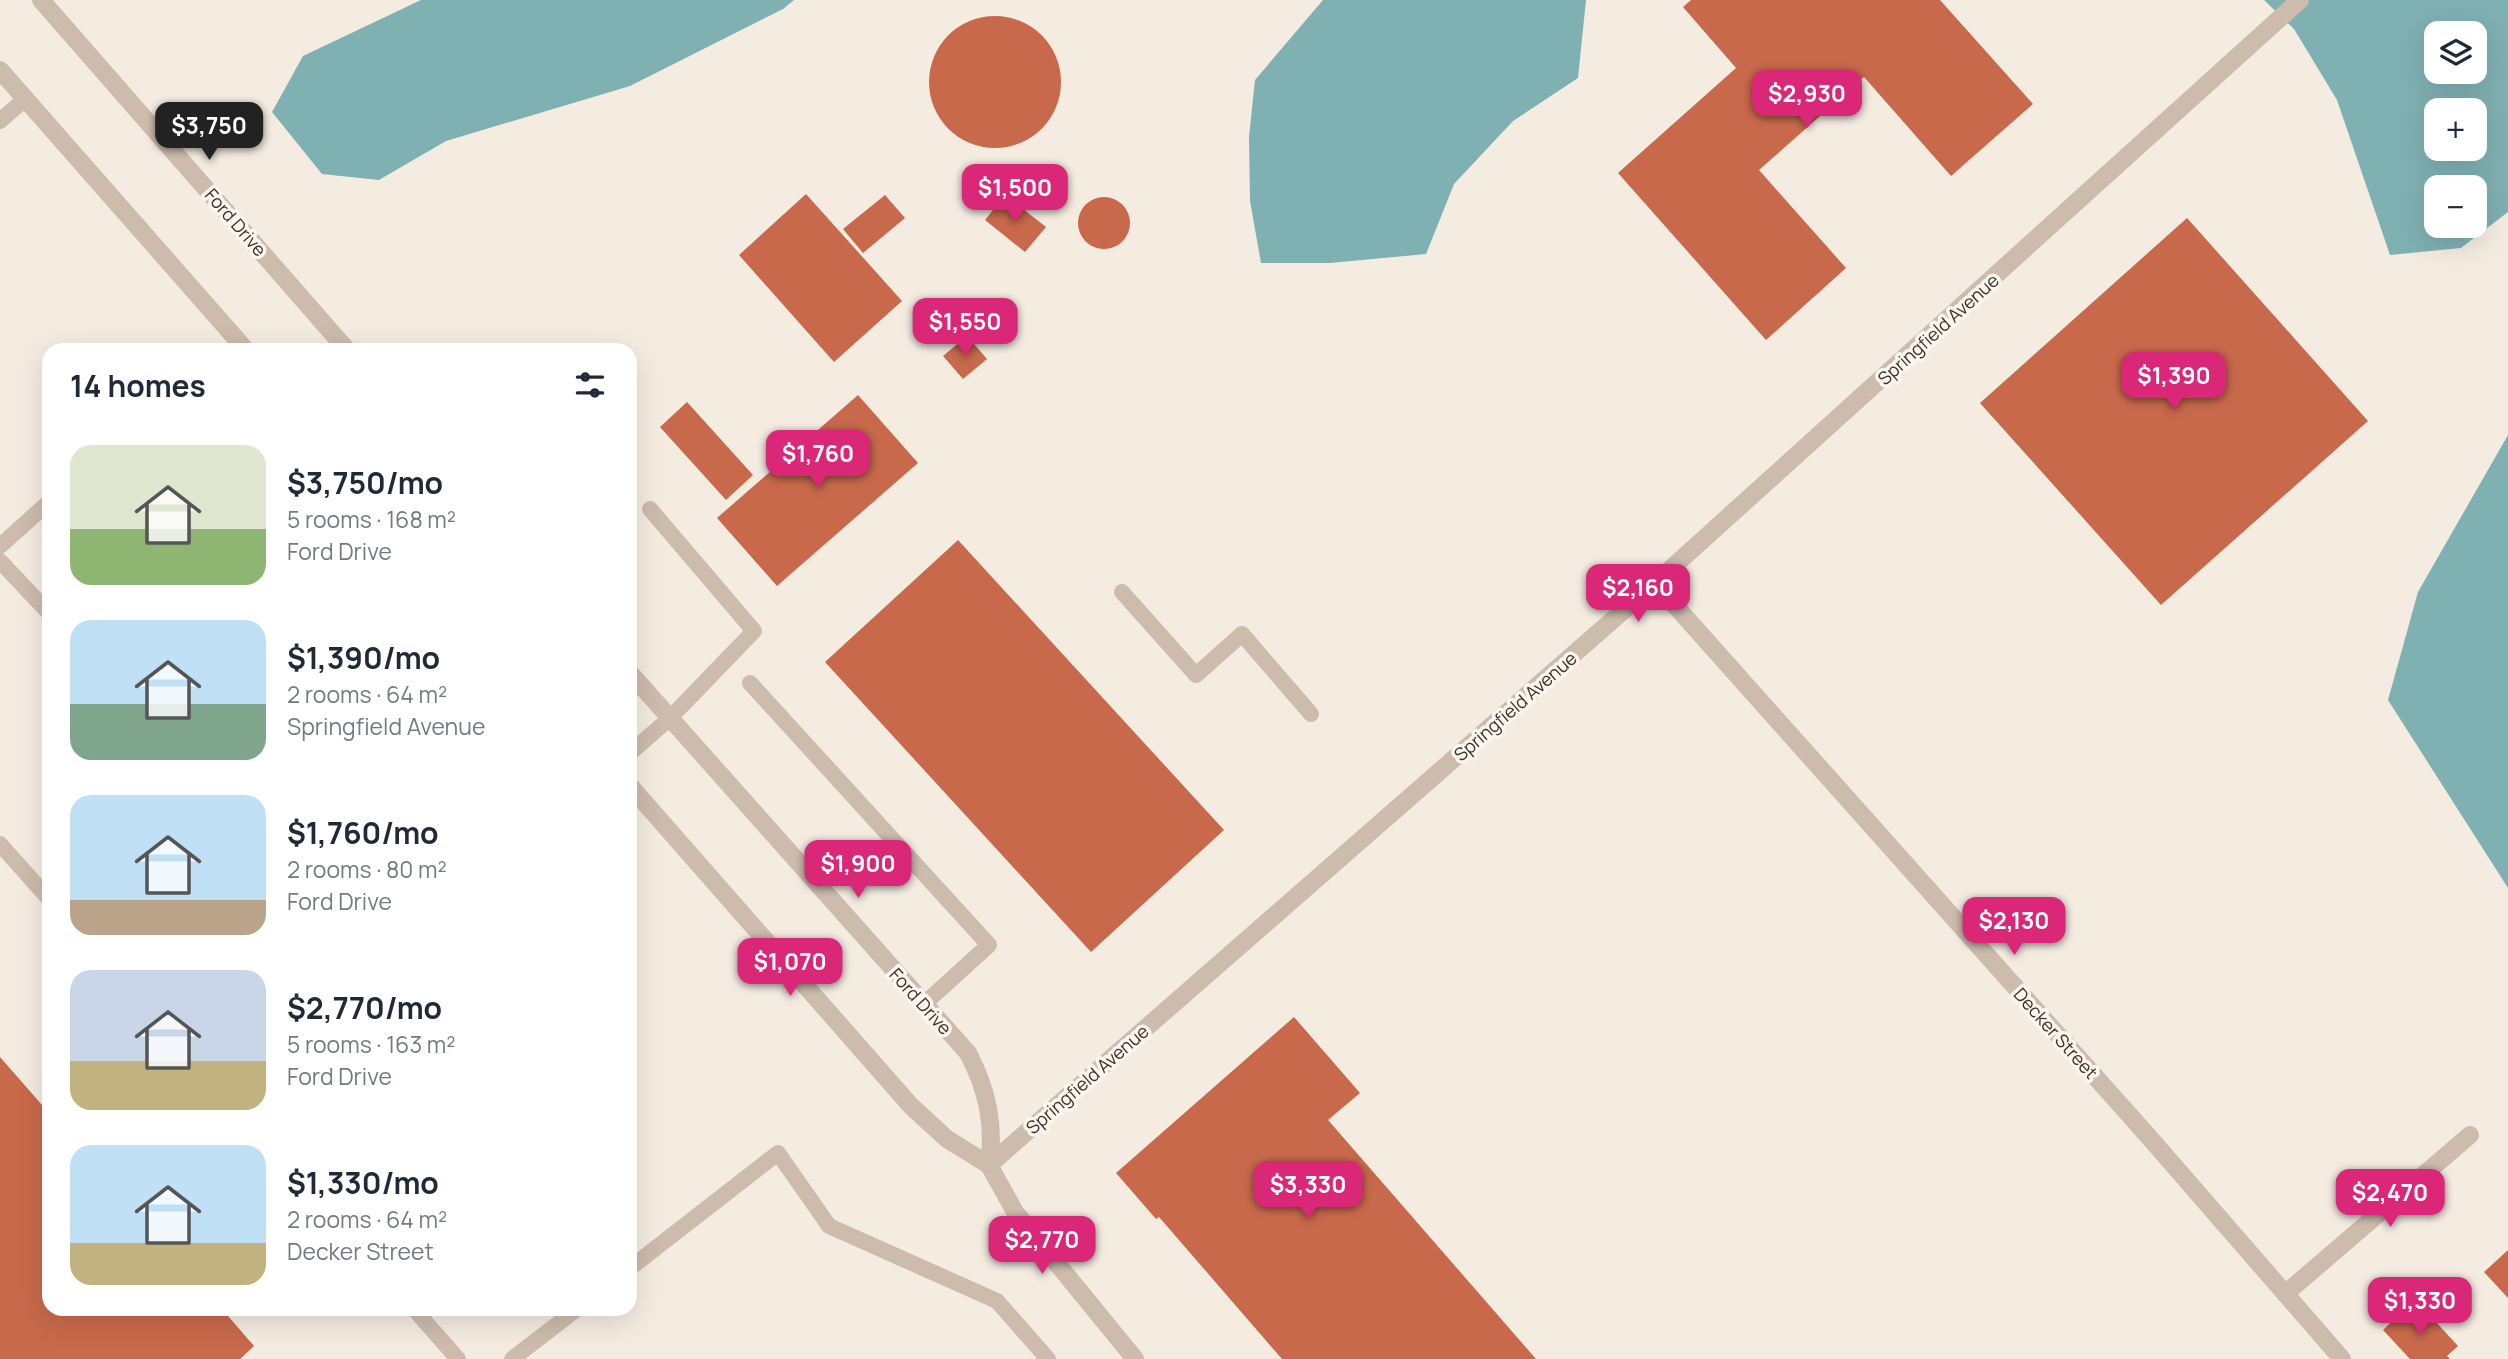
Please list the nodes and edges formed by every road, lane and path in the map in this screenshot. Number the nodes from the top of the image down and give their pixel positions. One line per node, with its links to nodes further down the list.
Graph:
1 (41, 0): 7 (street, Ford Drive)
2 (2300, 0): 12 (street, Springfield Avenue)
3 (0, 70): 4 (street)
4 (25, 99): 5 (lane); 6 (street)
5 (0, 121)
6 (240, 343)
7 (341, 343)
8 (42, 508): 10 (lane)
9 (650, 509): 18 (lane)
10 (0, 546)
11 (0, 561): 14 (lane)
12 (1655, 583): 25 (street, Springfield Avenue); 27 (street, Decker Street)
13 (1122, 592): 17 (lane)
14 (42, 606)
15 (637, 681): 18 (street, Ford Drive)
16 (750, 683): 23 (lane)
17 (1311, 714)
18 (670, 719): 19 (lane); 23 (street, Ford Drive)
19 (637, 747)
20 (637, 794): 25 (street)
21 (0, 844): 22 (lane)
22 (42, 891)
23 (924, 1004): 25 (street, Ford Drive)
24 (2470, 1135): 27 (street)
25 (989, 1165): 33 (street)
26 (637, 1263): 32 (lane)
27 (2285, 1294): 34 (street, Decker Street)
28 (420, 1316): 30 (lane)
29 (568, 1316): 31 (lane)
30 (458, 1359)
31 (512, 1359)
32 (1048, 1359)
33 (1135, 1359)
34 (2342, 1359)

